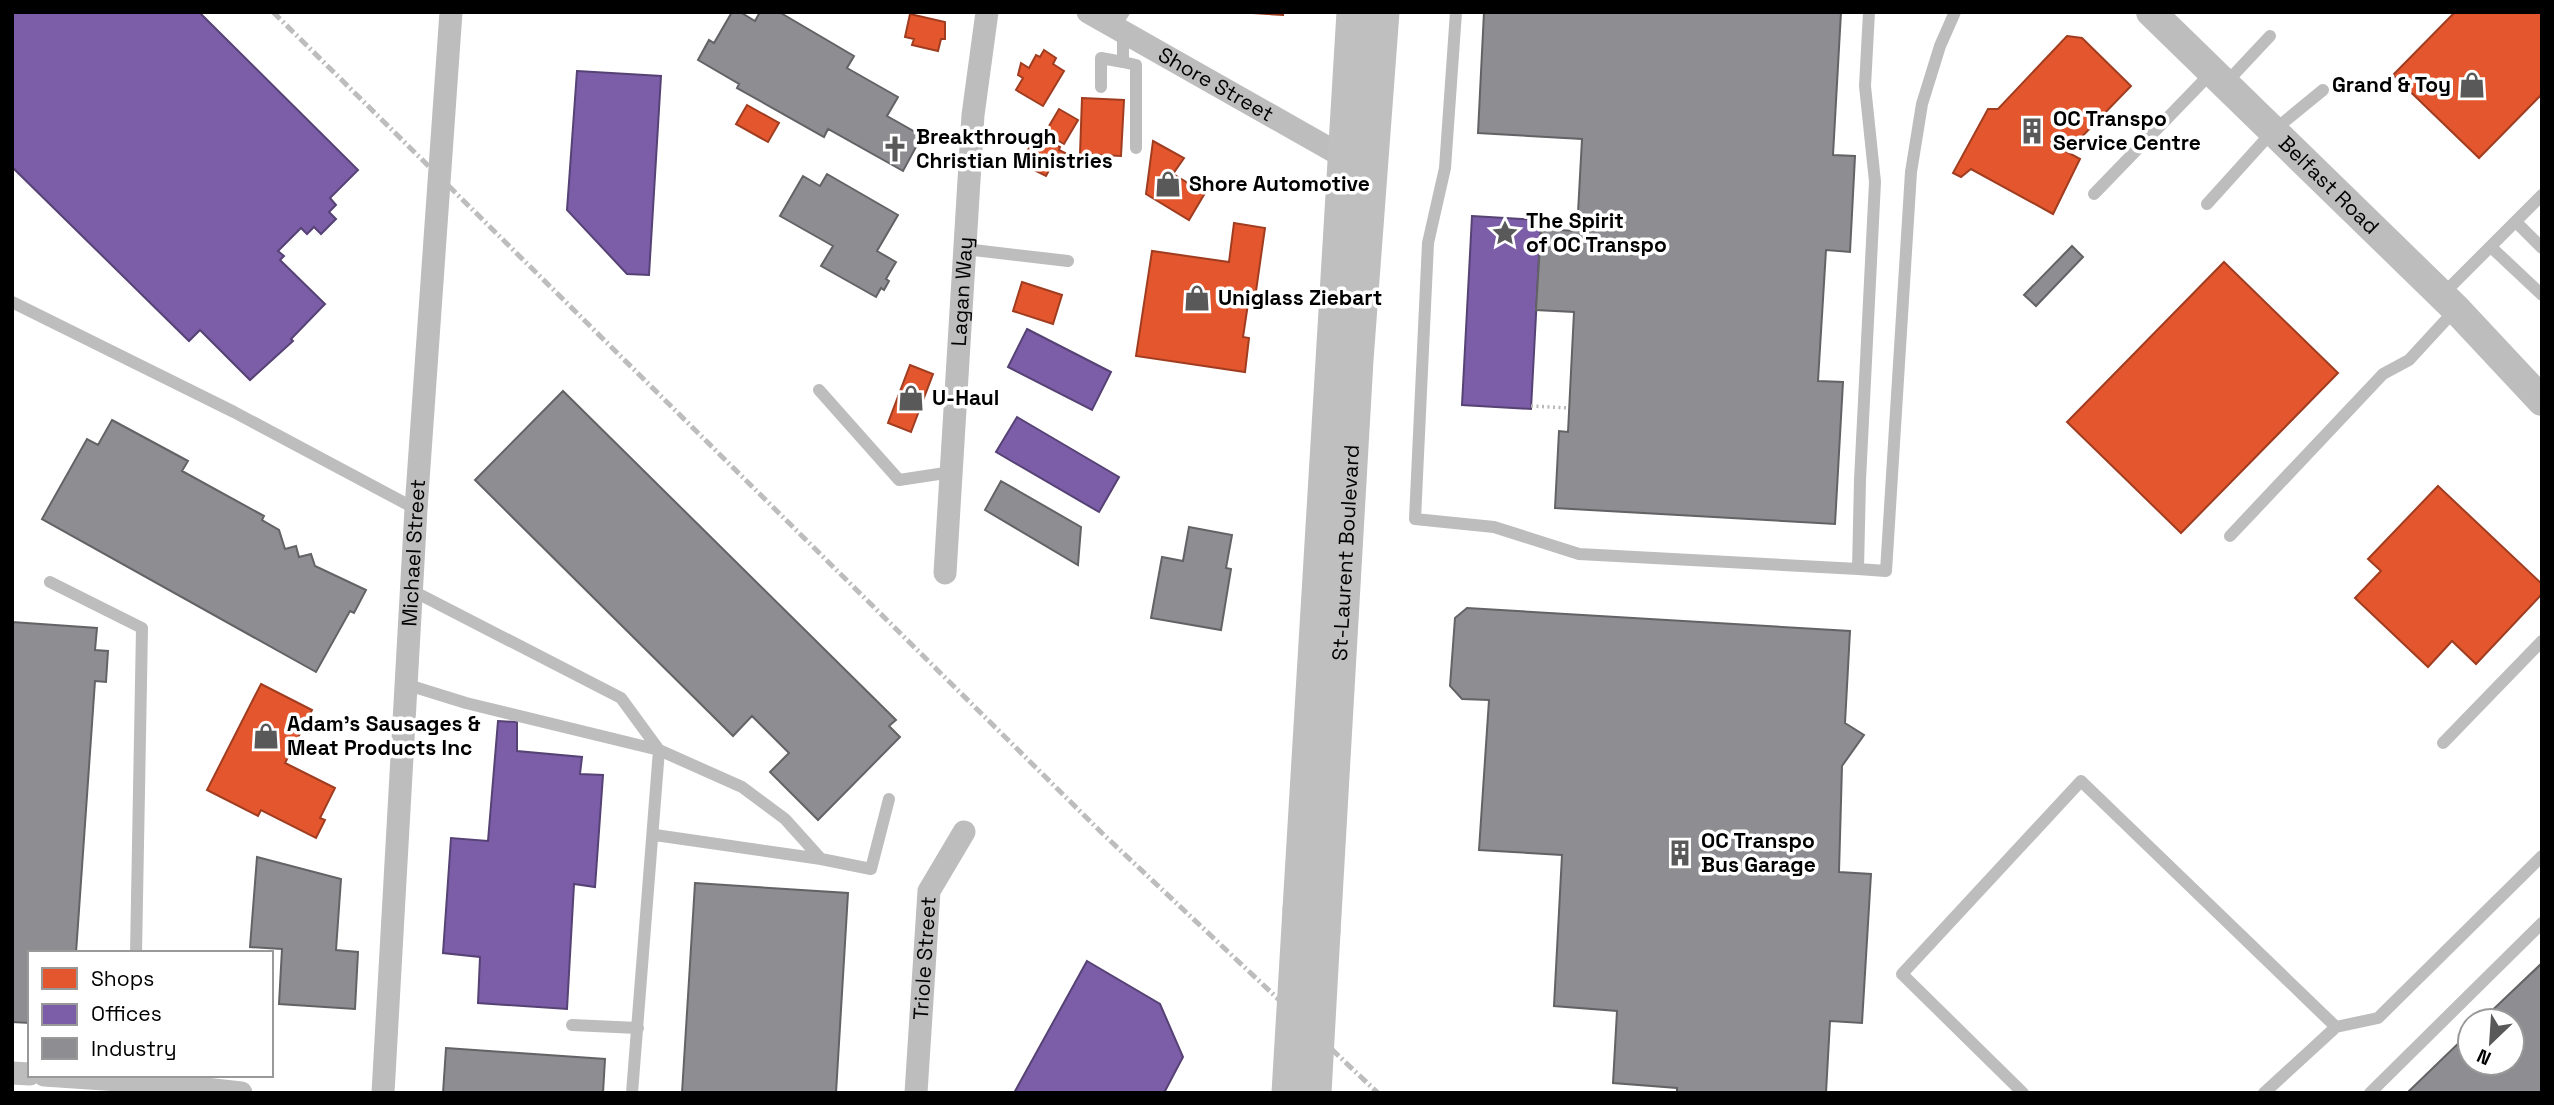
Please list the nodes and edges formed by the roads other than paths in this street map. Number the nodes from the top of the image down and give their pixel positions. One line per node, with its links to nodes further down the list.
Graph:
1 (451, 12): 33 (street, Michael Street)
2 (987, 12): 25 (street, Lagan Way)
3 (1088, 12): 10 (street, Shore Street)
4 (1353, 12): 18 (main road, St-Laurent Boulevard)
5 (1383, 12): 60 (main road, St-Laurent Boulevard, bridge)
6 (1456, 12): 35 (lane)
7 (1869, 12): 35 (lane)
8 (1955, 12): 35 (lane)
9 (2151, 12): 13 (street, Belfast Road)
10 (1120, 24): 12 (lane); 18 (street, Shore Street)
11 (2270, 36): 13 (lane)
12 (1123, 62): 14 (lane); 17 (lane)
13 (2219, 78): 16 (street, Belfast Road); 19 (lane)
14 (1101, 87)
15 (2323, 90): 16 (lane)
16 (2273, 131): 21 (lane); 29 (street, Belfast Road)
17 (1136, 148)
18 (1344, 157): 59 (main road, St-Laurent Boulevard, bridge)
19 (2094, 194)
20 (2542, 195): 22 (lane)
21 (2207, 204)
22 (2516, 222): 23 (lane); 24 (lane)
23 (2491, 247): 27 (lane); 29 (lane)
24 (2542, 248)
25 (965, 249): 26 (lane); 32 (street, Lagan Way)
26 (1068, 261)
27 (2542, 295)
28 (12, 302): 33 (lane)
29 (2449, 302): 31 (street, Belfast Road); 34 (lane)
30 (819, 390): 32 (lane)
31 (2540, 400)
32 (952, 472): 36 (street, Lagan Way)
33 (416, 509): 38 (street, Michael Street)
34 (2230, 536)
35 (1858, 569)
36 (945, 573)
37 (50, 582): 49 (lane)
38 (413, 591): 40 (street, Michael Street); 42 (lane)
39 (2542, 641): 41 (lane)
40 (408, 685): 42 (lane); 56 (street, Michael Street)
41 (2443, 743)
42 (659, 750): 45 (lane); 47 (lane)
43 (889, 799): 47 (lane)
44 (964, 832): 58 (street, Triole Street)
45 (655, 835): 47 (lane); 52 (lane)
46 (2542, 856): 51 (lane)
47 (821, 859)
48 (2542, 923): 63 (lane)
49 (136, 951)
50 (572, 1025): 52 (lane)
51 (2336, 1027): 61 (lane); 62 (lane)
52 (638, 1028): 57 (lane)
53 (66, 1077): 54 (street)
54 (133, 1083): 55 (street)
55 (241, 1093)
56 (383, 1093)
57 (632, 1093)
58 (916, 1093)
59 (1288, 1093)
60 (1315, 1093)
61 (2023, 1093)
62 (2264, 1093)
63 (2370, 1093)

